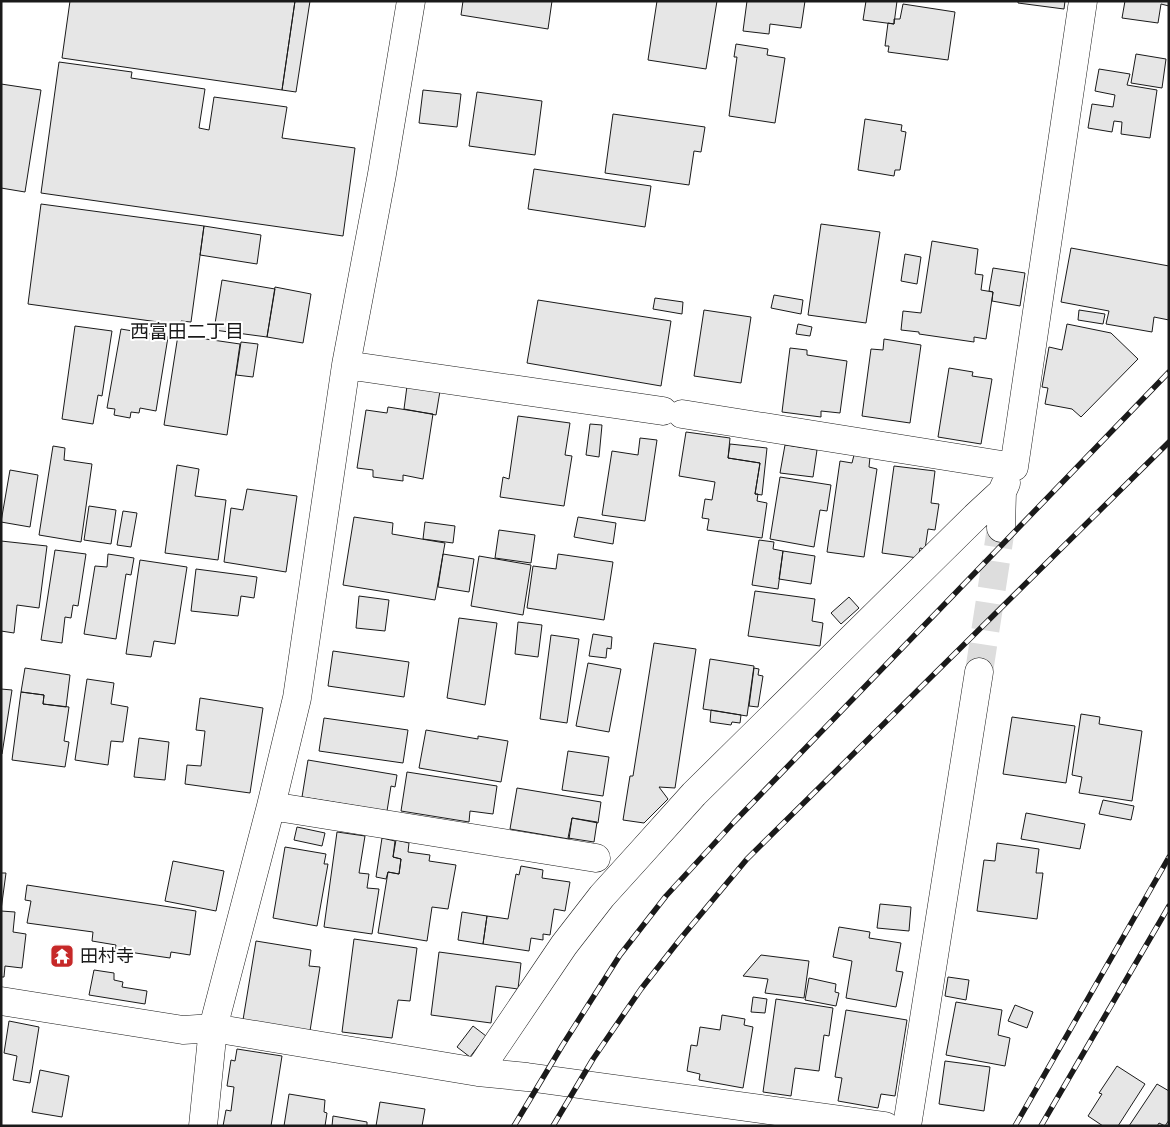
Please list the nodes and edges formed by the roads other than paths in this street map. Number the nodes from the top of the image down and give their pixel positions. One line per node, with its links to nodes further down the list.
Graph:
1 (411, 1): 3 (street)
2 (1083, 1): 4 (street)
3 (346, 364): 4 (street); 8 (street)
4 (1014, 467): 5 (street)
5 (1002, 492): 6 (street); 12 (street)
6 (1001, 528)
7 (979, 672): 15 (street)
8 (271, 806): 9 (street); 11 (street)
9 (596, 858)
10 (1, 1001): 11 (street)
11 (213, 1028): 12 (street); 13 (street)
12 (478, 1072): 14 (street)
13 (203, 1126)
14 (885, 1126)
15 (907, 1126)

